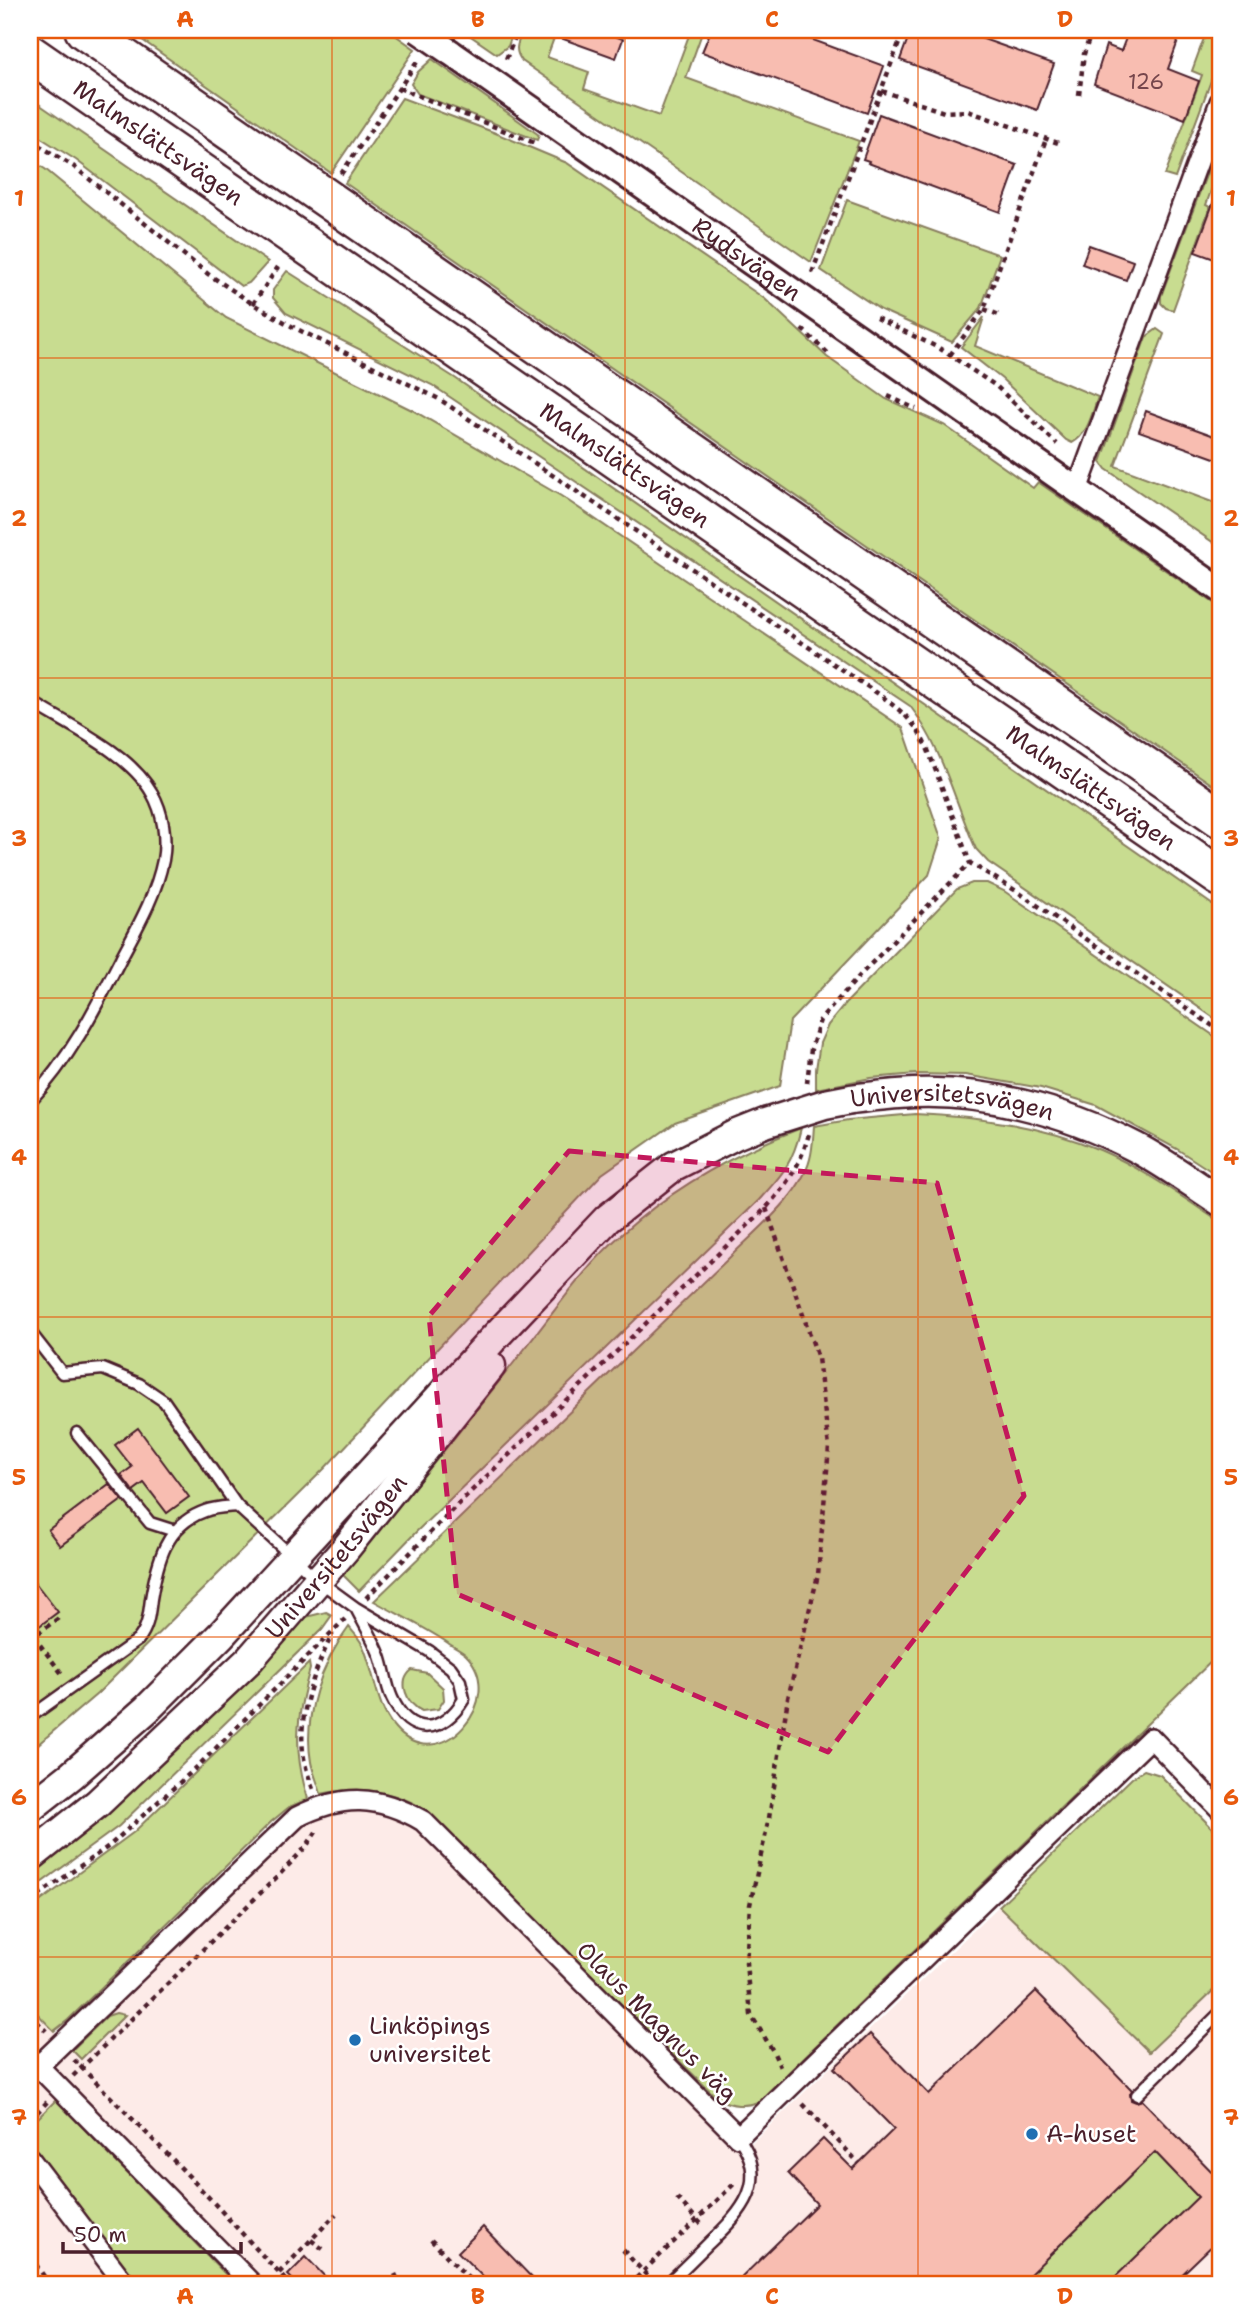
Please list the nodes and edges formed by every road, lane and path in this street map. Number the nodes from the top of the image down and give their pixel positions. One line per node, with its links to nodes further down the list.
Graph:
1 (84, 30): 32 (highway, Malmslättsvägen)
2 (518, 30): 9 (path)
3 (877, 30): 7 (path)
4 (904, 30): 7 (path)
5 (1092, 30): 12 (path)
6 (420, 36): 10 (path); 29 (street, Rydsvägen, bridge)
7 (901, 38): 11 (path)
8 (30, 54): 34 (highway, Malmslättsvägen)
9 (516, 67)
10 (399, 88): 17 (path); 18 (path)
11 (883, 91): 14 (path); 19 (path)
12 (1079, 95)
13 (1220, 102): 28 (street)
14 (1046, 139): 16 (path); 22 (path)
15 (30, 140): 21 (path)
16 (1061, 144)
17 (540, 146)
18 (339, 177)
19 (801, 266)
20 (278, 267): 21 (path)
21 (253, 304): 33 (path)
22 (984, 309): 24 (path); 27 (path)
23 (866, 311): 27 (path)
24 (999, 315)
25 (798, 326): 26 (path)
26 (829, 354)
27 (950, 355): 28 (path)
28 (1086, 466): 29 (street)
29 (1077, 490): 30 (street, Rydsvägen)
30 (1220, 590)
31 (30, 701): 37 (lane)
32 (1220, 818)
33 (970, 863): 35 (path); 36 (path)
34 (1220, 877)
35 (1220, 1031)
36 (807, 1091)
37 (30, 1101)
38 (810, 1131): 40 (path)
39 (1220, 1201): 41 (main road, Universitetsvägen, bridge)
40 (766, 1208): 48 (path); 61 (path)
41 (607, 1219): 46 (main road, Universitetsvägen); 47 (main road, Universitetsvägen)
42 (30, 1332): 44 (lane)
43 (77, 1433): 45 (lane)
44 (237, 1506): 45 (lane); 46 (lane)
45 (175, 1531): 51 (lane)
46 (293, 1558): 47 (lane); 53 (main road, Universitetsvägen)
47 (319, 1581): 48 (lane); 55 (main road, Universitetsvägen)
48 (356, 1608): 48 (lane); 56 (path)
49 (60, 1617): 50 (path)
50 (32, 1638): 51 (path)
51 (72, 1687): 52 (lane)
52 (30, 1717)
53 (30, 1808)
54 (1220, 1809): 61 (street, Olaus Magnus väg)
55 (30, 1857)
56 (30, 1901)
57 (1220, 2013): 62 (lane)
58 (30, 2014): 59 (path)
59 (60, 2045): 60 (street, Olaus Magnus väg); 63 (street, Olaus Magnus väg); 76 (path)
60 (33, 2066): 82 (street)
61 (789, 2089): 63 (street, Olaus Magnus väg); 65 (path)
62 (1137, 2095)
63 (737, 2137): 66 (lane)
64 (30, 2159): 81 (street)
65 (859, 2163)
66 (752, 2167): 75 (path); 88 (lane)
67 (677, 2198): 69 (path)
68 (336, 2214): 70 (path)
69 (693, 2215)
70 (311, 2240): 73 (path); 76 (path)
71 (431, 2240): 85 (path)
72 (623, 2250): 75 (path)
73 (327, 2252)
74 (30, 2256): 80 (path)
75 (643, 2272): 86 (path); 87 (path)
76 (279, 2273): 83 (path)
77 (395, 2274): 84 (path)
78 (30, 2281): 79 (path)
79 (36, 2285)
80 (50, 2285)
81 (125, 2285)
82 (253, 2285)
83 (290, 2285)
84 (400, 2285)
85 (475, 2285)
86 (629, 2285)
87 (656, 2285)
88 (666, 2285)

